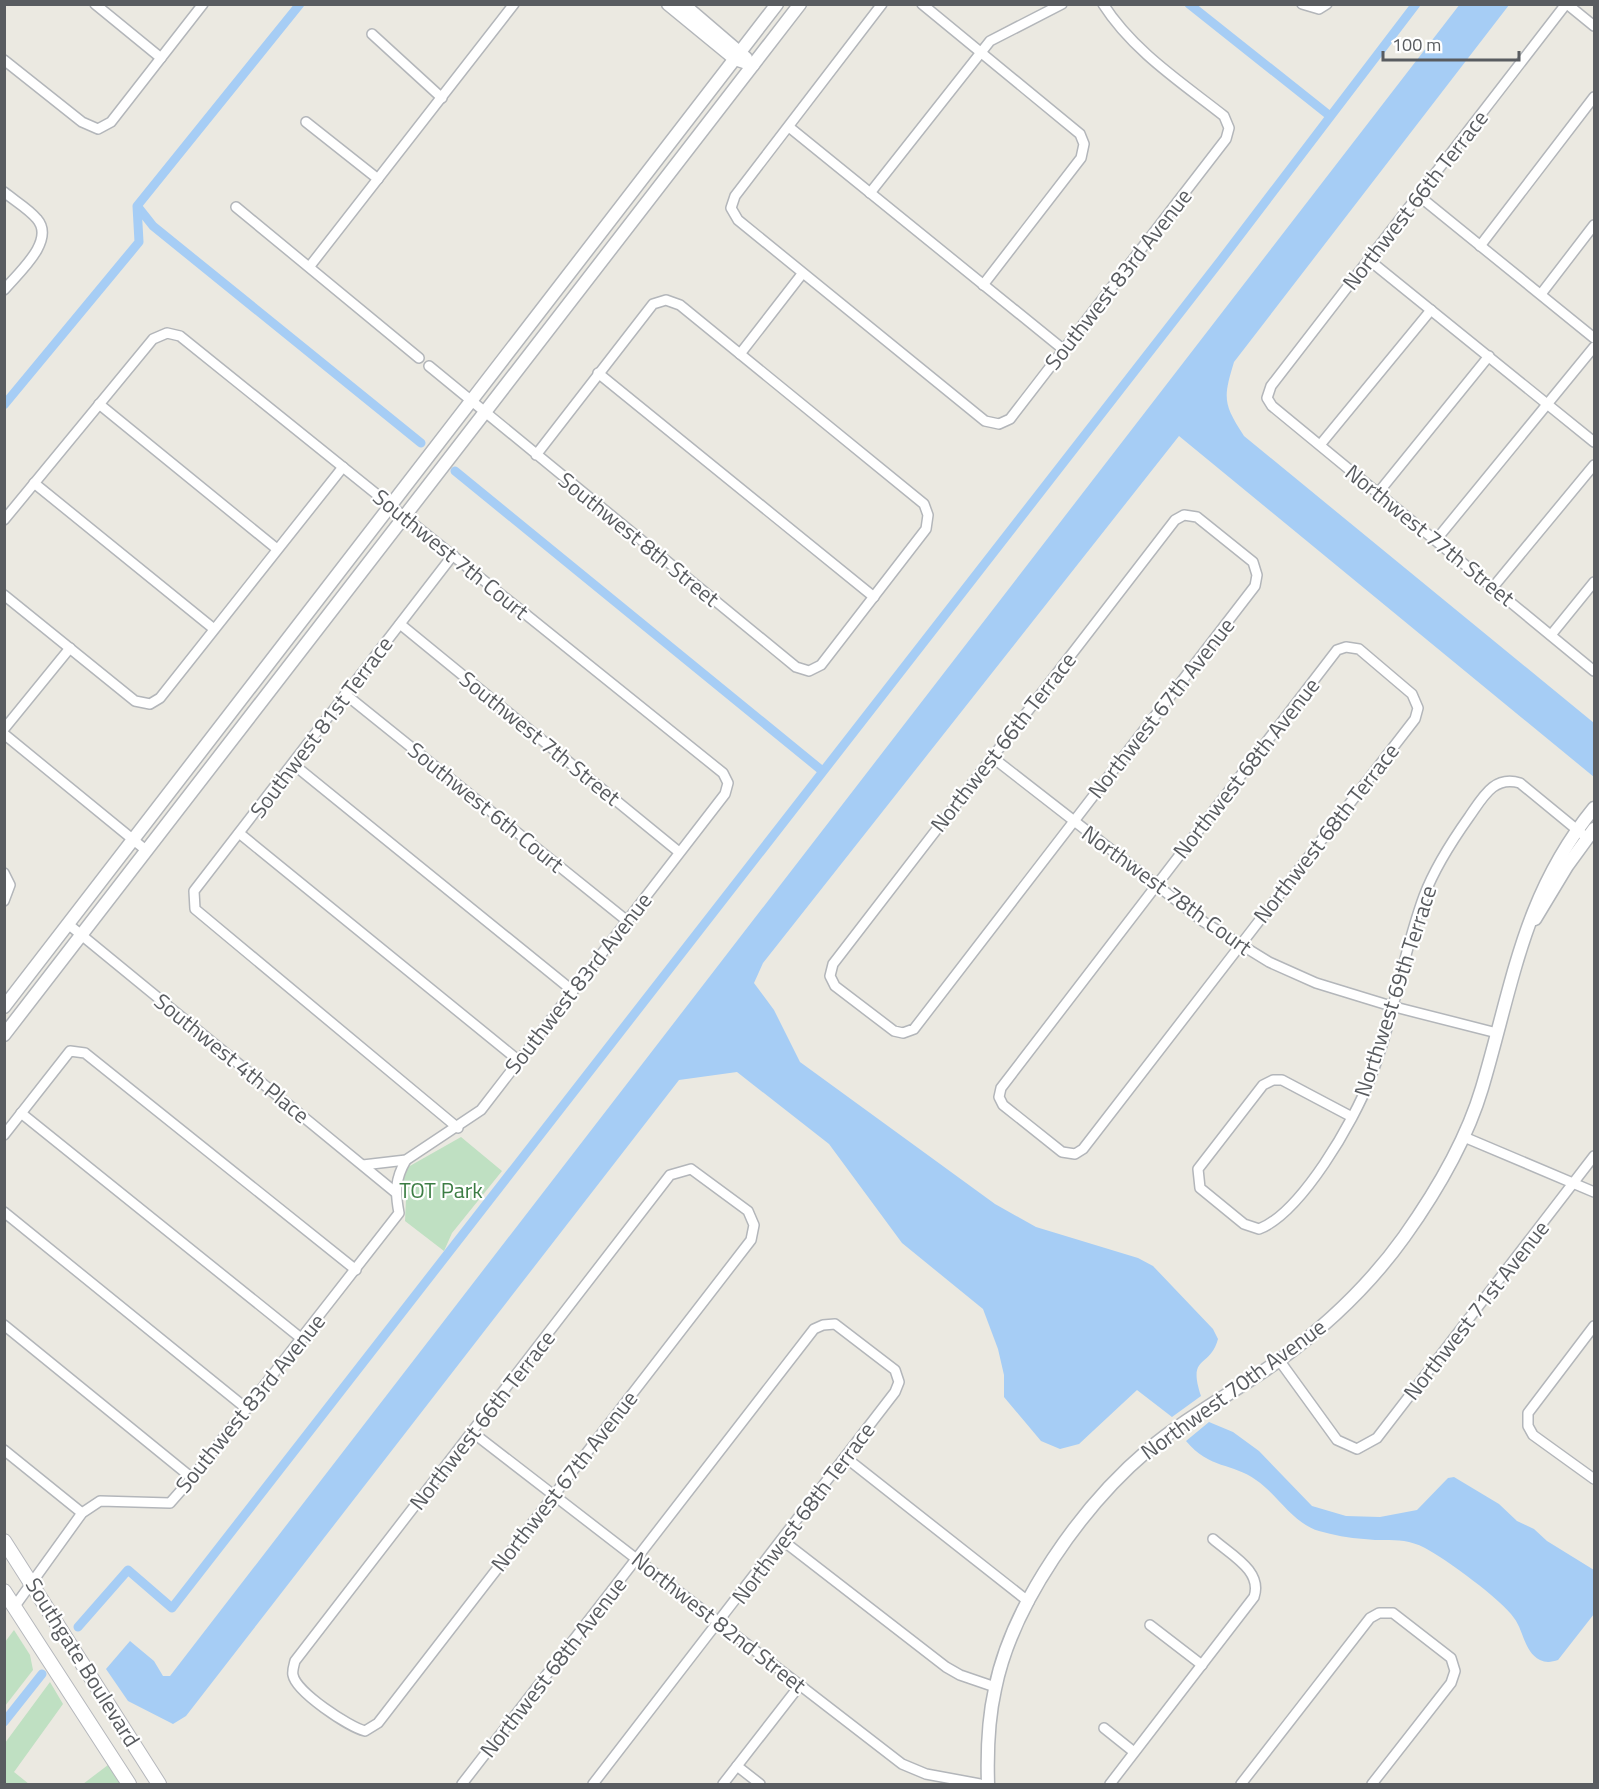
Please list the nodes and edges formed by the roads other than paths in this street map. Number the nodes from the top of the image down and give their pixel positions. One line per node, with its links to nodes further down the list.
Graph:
1 (95, 4): 19 (street)
2 (203, 4): 19 (street)
3 (668, 4): 18 (street)
4 (683, 4): 18 (street)
5 (777, 4): 18 (street)
6 (800, 4): 21 (street)
7 (882, 4): 25 (street)
8 (922, 4): 17 (street)
9 (1062, 4): 17 (street)
10 (1102, 4): 42 (street, Southwest 83rd Avenue)
11 (1302, 4): 14 (street)
12 (1567, 4): 15 (street); 29 (street, Northwest 66th Terrace)
13 (509, 6): 23 (street)
14 (1323, 7)
15 (1594, 26)
16 (372, 34): 23 (street)
17 (980, 51): 28 (street); 36 (street)
18 (738, 56): 21 (street); 49 (street)
19 (161, 58): 20 (street)
20 (4, 60)
21 (753, 65): 52 (street)
22 (1594, 97): 32 (street)
23 (442, 98): 26 (street)
24 (306, 122): 26 (street)
25 (789, 127): 28 (street); 35 (street)
26 (378, 179): 34 (street)
27 (4, 192): 37 (street)
28 (870, 193): 36 (street)
29 (1419, 196): 32 (street); 33 (street, Northwest 66th Terrace)
30 (236, 207): 34 (street)
31 (1594, 228): 38 (street)
32 (1480, 246): 38 (street)
33 (1369, 260): 39 (street); 48 (street, Northwest 66th Terrace)
34 (310, 266): 45 (street)
35 (802, 274): 42 (street, Southwest 83rd Avenue); 43 (street)
36 (983, 285): 42 (street)
37 (4, 290)
38 (1541, 294): 40 (street)
39 (1431, 310): 44 (street); 54 (street)
40 (1594, 338)
41 (1594, 347): 50 (street)
42 (1064, 350)
43 (740, 354): 47 (street); 70 (street)
44 (1489, 356): 50 (street); 59 (street)
45 (419, 358)
46 (429, 366): 49 (street, Southwest 8th Street)
47 (598, 373): 55 (street); 70 (street)
48 (1267, 398): 54 (street, Northwest 77th Street)
49 (471, 401): 52 (street, Southwest 8th Street); 60 (street)
50 (1548, 403): 53 (street); 63 (street)
51 (99, 404): 57 (street, Southwest 7th Court); 58 (street); 64 (street)
52 (484, 414): 55 (street, Southwest 8th Street); 61 (street)
53 (1594, 442)
54 (1320, 446): 59 (street, Northwest 77th Street)
55 (536, 455): 70 (street, Southwest 8th Street)
56 (1594, 465): 68 (street)
57 (343, 467): 60 (street, Southwest 7th Court); 64 (street)
58 (34, 483): 62 (street); 72 (street)
59 (1378, 493): 63 (street, Northwest 77th Street)
60 (391, 506): 61 (street, Southwest 7th Court); 88 (street)
61 (404, 516): 65 (street, Southwest 7th Court); 89 (street)
62 (4, 520)
63 (1436, 540): 68 (street, Northwest 77th Street)
64 (277, 549): 72 (street)
65 (453, 555): 71 (street, Southwest 81st Terrace); 82 (street, Southwest 7th Court)
66 (1257, 575): 80 (street, Northwest 66th Terrace); 84 (street, Northwest 67th Avenue)
67 (1594, 582): 73 (street)
68 (1494, 586): 73 (street, Northwest 77th Street)
69 (4, 595): 74 (street)
70 (873, 597)
71 (400, 624): 76 (street, Southwest 81st Terrace); 90 (street, Southwest 7th Street)
72 (214, 629): 74 (street)
73 (1551, 635): 75 (street, Northwest 77th Street)
74 (70, 648): 78 (street)
75 (1594, 671)
76 (345, 694): 81 (street, Southwest 81st Terrace); 94 (street, Southwest 6th Court)
77 (1418, 708): 92 (street, Northwest 68th Avenue); 98 (street, Northwest 68th Terrace)
78 (4, 729)
79 (4, 734): 88 (street)
80 (992, 757): 84 (street, Northwest 78th Court); 102 (street, Northwest 66th Terrace)
81 (293, 764): 86 (street, Southwest 81st Terrace); 99 (street)
82 (728, 783): 90 (street, Southwest 83rd Avenue)
83 (1594, 808): 85 (street, Northwest 70th Avenue)
84 (1072, 822): 92 (street, Northwest 78th Court); 102 (street, Northwest 67th Avenue)
85 (1576, 830): 87 (street); 96 (street, Northwest 70th Avenue); 100 (street, Northwest 69th Terrace)
86 (239, 833): 105 (street); 108 (street, Southwest 81st Terrace)
87 (1591, 834): 96 (street, Northwest 70th Avenue)
88 (134, 840): 89 (street); 95 (street)
89 (147, 851): 97 (street)
90 (679, 852): 94 (street, Southwest 83rd Avenue)
91 (4, 873): 93 (street)
92 (1155, 885): 98 (street, Northwest 78th Court); 111 (street, Northwest 68th Avenue)
93 (4, 901)
94 (626, 920): 99 (street, Southwest 83rd Avenue)
95 (68, 924): 97 (street, Southwest 4th Place); 101 (street)
96 (1526, 932): 103 (street, Northwest 70th Avenue)
97 (82, 935): 104 (street); 114 (street, Southwest 4th Place)
98 (1239, 946): 100 (street, Northwest 78th Court); 111 (street, Northwest 68th Terrace)
99 (573, 991): 105 (street, Southwest 83rd Avenue)
100 (1391, 1006): 103 (street, Northwest 78th Court); 107 (street, Northwest 69th Terrace)
101 (4, 1007)
102 (903, 1033)
103 (1497, 1033): 110 (street, Northwest 70th Avenue)
104 (4, 1035)
105 (518, 1060): 108 (street, Southwest 83rd Avenue)
106 (21, 1113): 109 (street); 120 (street); 123 (street)
107 (1352, 1117): 107 (street, Northwest 69th Terrace)
108 (458, 1128): 113 (street, Southwest 83rd Avenue)
109 (4, 1135)
110 (1464, 1137): 115 (street); 124 (street, Northwest 70th Avenue)
111 (1075, 1154)
112 (1594, 1156): 115 (street, Northwest 71st Avenue)
113 (406, 1160): 114 (street, Southwest 83rd Avenue); 116 (street, Southwest 83rd Avenue)
114 (363, 1165): 116 (street, Southwest 4th Place)
115 (1575, 1182): 117 (street); 124 (street, Northwest 71st Avenue)
116 (395, 1192): 120 (street, Southwest 83rd Avenue)
117 (1594, 1192)
118 (4, 1212): 126 (street)
119 (754, 1225): 127 (street, Northwest 66th Terrace); 132 (street, Northwest 67th Avenue)
120 (356, 1270): 123 (street, Southwest 83rd Avenue)
121 (4, 1325): 130 (street)
122 (1594, 1326): 131 (street)
123 (302, 1339): 126 (street, Southwest 83rd Avenue)
124 (1279, 1360): 140 (street, Northwest 70th Avenue)
125 (899, 1382): 129 (street, Northwest 68th Terrace); 137 (street, Northwest 68th Avenue)
126 (247, 1409): 130 (street, Southwest 83rd Avenue)
127 (472, 1432): 132 (street, Northwest 82nd Street); 148 (street, Northwest 66th Terrace)
128 (4, 1450): 133 (street)
129 (845, 1457): 135 (street, Northwest 68th Terrace); 140 (street)
130 (192, 1478): 133 (street, Southwest 83rd Avenue)
131 (1594, 1479)
132 (554, 1495): 137 (street, Northwest 82nd Street); 148 (street, Northwest 67th Avenue)
133 (82, 1513): 138 (street)
134 (1213, 1539): 144 (street)
135 (782, 1540): 142 (street, Northwest 68th Terrace); 146 (street)
136 (4, 1541): 138 (main road, Southgate Boulevard)
137 (637, 1558): 142 (street, Northwest 82nd Street); 153 (street, Northwest 68th Avenue)
138 (32, 1581): 141 (street); 152 (main road, Southgate Boulevard)
139 (4, 1591): 141 (main road, Southgate Boulevard)
140 (1029, 1602): 146 (street, Northwest 70th Avenue)
141 (15, 1606): 151 (main road, Southgate Boulevard)
142 (719, 1623): 145 (street, Northwest 82nd Street); 154 (street, Northwest 68th Terrace)
143 (1150, 1624): 144 (street)
144 (1202, 1665): 149 (street)
145 (800, 1685): 150 (street); 157 (street, Northwest 82nd Street)
146 (995, 1687): 158 (street, Northwest 70th Avenue)
147 (1104, 1728): 149 (street)
148 (365, 1731)
149 (1134, 1752): 159 (street)
150 (737, 1767): 155 (street); 156 (street)
151 (129, 1785)
152 (159, 1785)
153 (462, 1785)
154 (593, 1785)
155 (723, 1785)
156 (760, 1785)
157 (980, 1785)
158 (988, 1785)
159 (1110, 1785)
160 (1241, 1785): 161 (street)
161 (1372, 1785)

